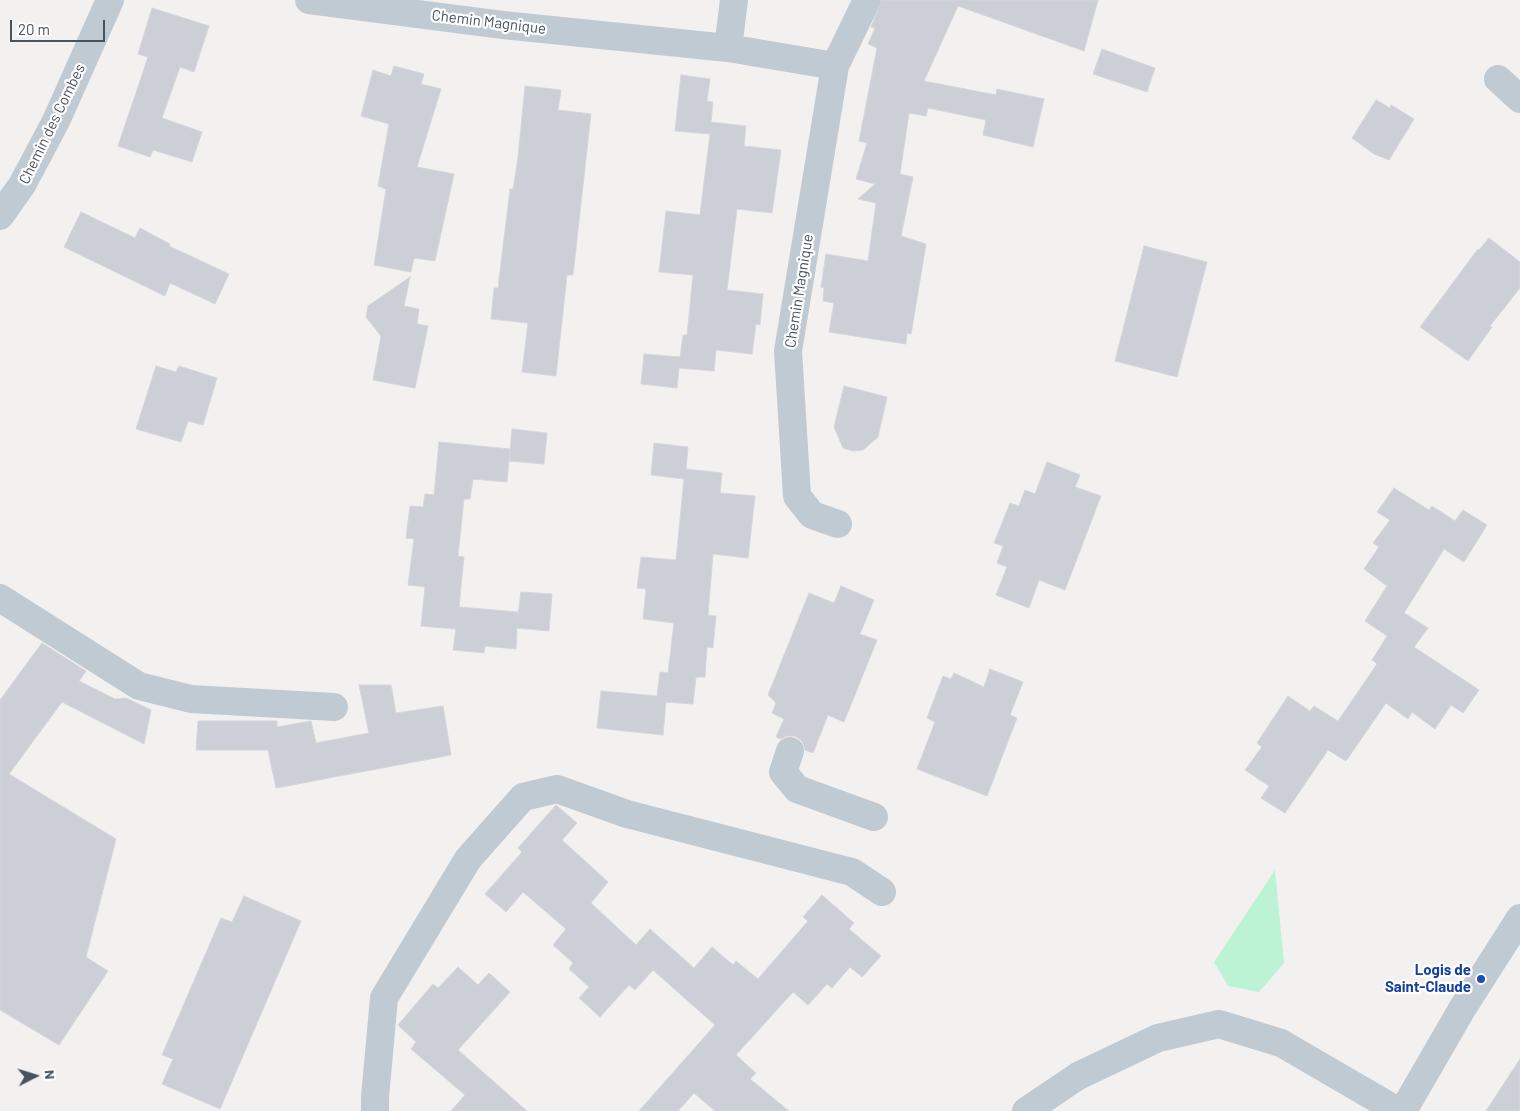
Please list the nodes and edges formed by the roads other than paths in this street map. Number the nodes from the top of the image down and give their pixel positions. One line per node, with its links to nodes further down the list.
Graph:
1 (110, 0): 9 (street, Chemin des Combes)
2 (309, 0): 5 (street, Chemin Magnique)
3 (734, 0): 5 (street)
4 (867, 0): 6 (street, Chemin Magnique)
5 (728, 48): 6 (street, Chemin Magnique)
6 (835, 66): 10 (street, Chemin Magnique)
7 (1498, 79): 8 (street)
8 (1520, 98)
9 (0, 216)
10 (838, 524)
11 (0, 598): 12 (street)
12 (334, 707)
13 (790, 751): 14 (street)
14 (874, 817)
15 (882, 892): 17 (street)
16 (1520, 918): 20 (street)
17 (375, 1111)
18 (1026, 1111): 19 (street)
19 (1398, 1111)
20 (1403, 1111)

